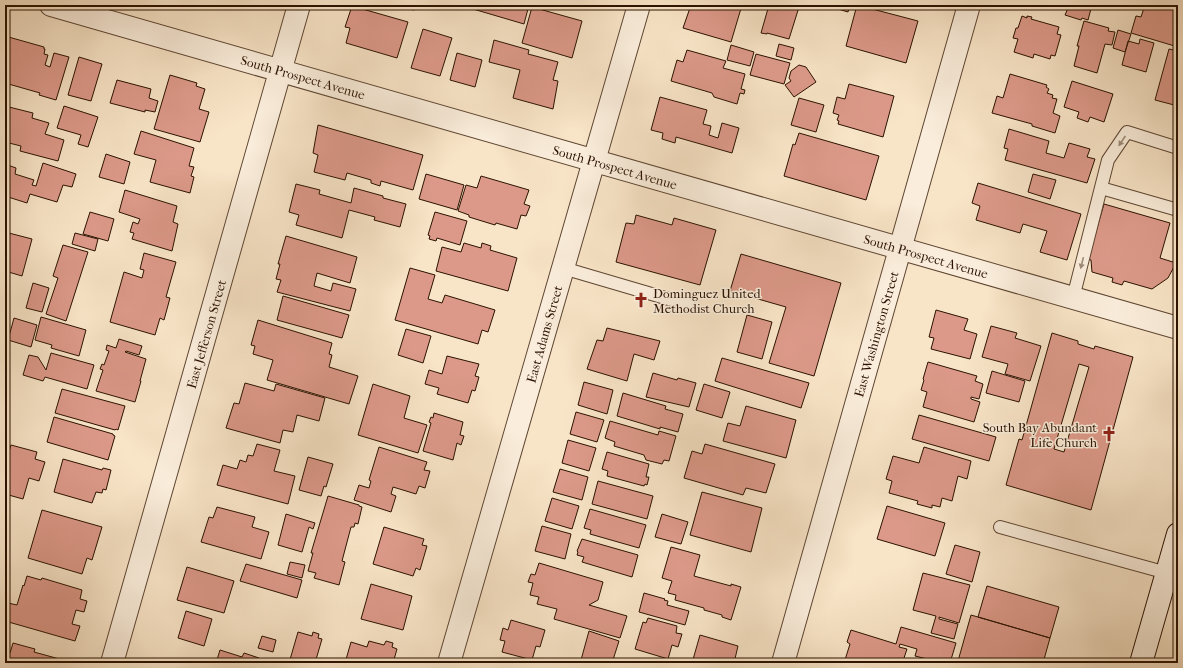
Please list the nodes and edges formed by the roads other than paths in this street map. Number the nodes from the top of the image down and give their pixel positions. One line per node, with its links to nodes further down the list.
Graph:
1 (51, 5): 5 (street, South Prospect Avenue)
2 (299, 5): 5 (street, East Jefferson Street)
3 (639, 5): 7 (street, East Adams Street)
4 (970, 5): 10 (street, East Washington Street)
5 (280, 71): 7 (street, South Prospect Avenue); 18 (street, East Jefferson Street)
6 (1178, 148): 8 (lane, one-way to 8)
7 (594, 161): 10 (street, South Prospect Avenue); 11 (street, East Adams Street)
8 (1101, 188): 9 (lane); 12 (lane, one-way to 12)
9 (1178, 210)
10 (900, 248): 12 (street, South Prospect Avenue); 20 (street, East Washington Street)
11 (563, 268): 13 (lane); 19 (street, East Adams Street)
12 (1073, 298): 14 (street, South Prospect Avenue)
13 (689, 305)
14 (1178, 328)
15 (1000, 527): 17 (lane)
16 (1178, 534): 17 (street)
17 (1167, 573): 21 (street)
18 (112, 663)
19 (449, 663)
20 (783, 663)
21 (1142, 663)

